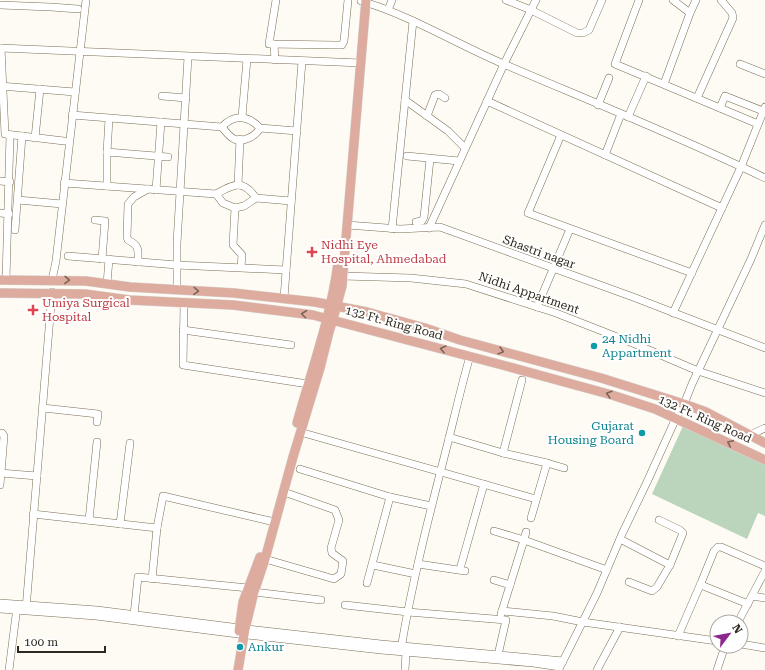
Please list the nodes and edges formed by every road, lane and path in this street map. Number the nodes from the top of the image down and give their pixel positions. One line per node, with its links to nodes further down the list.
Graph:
1 (86, 0): 21 (street)
2 (276, 0): 19 (street)
3 (348, 0): 19 (street)
4 (392, 0): 15 (street)
5 (506, 0): 16 (street)
6 (536, 0): 16 (street)
7 (602, 0): 16 (street)
8 (639, 0): 30 (street)
9 (673, 0): 17 (street)
10 (696, 0): 17 (street)
11 (721, 0): 39 (street)
12 (364, 1): 15 (street); 26 (main road)
13 (0, 5): 14 (street)
14 (78, 9)
15 (388, 10): 18 (street)
16 (531, 10): 27 (street)
17 (690, 13): 32 (street)
18 (413, 21): 27 (street); 40 (street)
19 (274, 44): 24 (street)
20 (1, 48): 21 (street); 33 (street)
21 (79, 52): 22 (street); 35 (street)
22 (188, 56): 23 (street); 37 (street)
23 (247, 59): 24 (street); 48 (street)
24 (275, 60): 25 (street)
25 (302, 61): 26 (street); 55 (street)
26 (358, 63): 90 (main road); 113 (main road)
27 (504, 64): 41 (street); 42 (street)
28 (740, 64): 29 (street)
29 (765, 74)
30 (646, 76): 32 (street); 47 (street)
31 (609, 78): 42 (street)
32 (664, 84): 39 (street)
33 (1, 86): 34 (street); 56 (street)
34 (40, 89): 35 (street); 59 (street)
35 (75, 92): 45 (street)
36 (162, 96): 37 (street)
37 (186, 98): 51 (street)
38 (445, 98): 46 (street)
39 (697, 98): 43 (street)
40 (405, 100): 46 (street); 94 (street)
41 (487, 101): 57 (street); 62 (street)
42 (598, 104): 47 (street)
43 (720, 108): 44 (street); 52 (street)
44 (764, 109): 52 (street)
45 (72, 115): 49 (street); 74 (street)
46 (427, 116): 62 (street)
47 (624, 116): 64 (street); 70 (street)
48 (242, 117): 53 (street); 54 (street)
49 (109, 119): 50 (street); 63 (street)
50 (161, 122): 51 (street); 65 (street)
51 (184, 124): 53 (street); 78 (street)
52 (758, 124): 70 (street)
53 (222, 127): 60 (street)
54 (260, 128): 55 (street); 60 (street)
55 (297, 131): 82 (street)
56 (10, 135): 58 (street); 73 (street)
57 (561, 135): 64 (street); 93 (street)
58 (22, 136): 59 (street); 81 (street)
59 (35, 138): 61 (street)
60 (240, 139): 75 (street)
61 (64, 141)
62 (465, 148): 69 (street)
63 (107, 152): 65 (street); 76 (street)
64 (605, 155): 85 (street)
65 (159, 156): 67 (street); 77 (street)
66 (407, 156): 68 (street)
67 (168, 157)
68 (430, 159): 69 (street); 89 (street)
69 (459, 161): 92 (street)
70 (741, 167): 71 (street); 85 (street)
71 (765, 178)
72 (0, 181): 73 (street)
73 (10, 182): 87 (street)
74 (64, 183): 76 (street); 83 (street)
75 (238, 184): 79 (street); 80 (street)
76 (107, 186): 77 (street)
77 (152, 189): 78 (street); 98 (street)
78 (180, 191): 79 (street); 99 (street)
79 (216, 194): 84 (street)
80 (256, 198): 82 (street); 84 (street)
81 (18, 200): 83 (street); 95 (street)
82 (291, 201): 102 (street)
83 (62, 204): 106 (street)
84 (235, 208): 100 (street)
85 (722, 208): 103 (street)
86 (0, 213): 87 (street)
87 (9, 214): 105 (street)
88 (95, 220): 97 (street)
89 (416, 222)
90 (347, 225): 94 (street, Shastri nagar); 104 (main road)
91 (765, 225): 118 (street)
92 (430, 228): 94 (street, Shastri nagar); 101 (street, Shastri nagar)
93 (570, 228): 101 (street); 103 (street)
94 (392, 229)
95 (15, 230)
96 (68, 256): 97 (street)
97 (105, 259): 98 (street); 107 (street)
98 (138, 262): 99 (street)
99 (177, 265): 100 (street); 108 (street)
100 (241, 267): 102 (street)
101 (554, 268): 114 (street); 115 (street, Shastri nagar)
102 (286, 270): 111 (street)
103 (692, 274): 115 (street)
104 (343, 276): 113 (main road); 114 (street, Nidhi Appartment)
105 (3, 280): 106 (main road, 132 Ft. Ring Road)
106 (52, 280): 107 (main road, 132 Ft. Ring Road, one-way to 107)
107 (107, 284): 108 (main road, 132 Ft. Ring Road)
108 (177, 290): 111 (main road, 132 Ft. Ring Road, one-way to 111)
109 (52, 292): 110 (main road, 132 Ft. Ring Road); 112 (main road, 132 Ft. Ring Road); 127 (street)
110 (0, 293)
111 (284, 298): 113 (main road, 132 Ft. Ring Road)
112 (184, 303): 116 (main road, 132 Ft. Ring Road, one-way to 112); 117 (street)
113 (333, 305): 116 (main road); 126 (main road, 132 Ft. Ring Road, one-way to 126)
114 (537, 307): 122 (street, Nidhi Appartment)
115 (673, 313): 118 (street, Shastri nagar)
116 (330, 319): 121 (main road, 132 Ft. Ring Road, one-way to 116); 124 (main road); 131 (main road)
117 (183, 330): 119 (street); 124 (street)
118 (718, 331): 120 (street, Shastri nagar); 122 (street)
119 (291, 345)
120 (765, 348)
121 (470, 356): 128 (main road, 132 Ft. Ring Road, one-way to 121); 134 (street)
122 (698, 371): 125 (street, Nidhi Appartment); 126 (street)
123 (522, 380): 138 (street)
124 (308, 384): 156 (main road)
125 (765, 393)
126 (684, 404): 128 (street); 133 (main road, 132 Ft. Ring Road)
127 (43, 408): 129 (street); 145 (street)
128 (676, 418): 139 (main road, 132 Ft. Ring Road, one-way to 128); 161 (street)
129 (97, 422)
130 (765, 428): 133 (street)
131 (300, 432): 143 (street); 148 (main road)
132 (0, 433): 144 (street)
133 (750, 435): 137 (main road, 132 Ft. Ring Road)
134 (449, 437): 138 (street); 143 (street)
135 (97, 442): 154 (street)
136 (130, 443): 157 (street)
137 (765, 443)
138 (503, 453): 140 (street)
139 (765, 460)
140 (547, 463): 141 (street); 150 (street)
141 (564, 468)
142 (300, 469): 149 (street)
143 (440, 472): 146 (street); 151 (street)
144 (1, 473): 145 (street); 147 (street)
145 (37, 476): 152 (street)
146 (484, 484): 150 (street); 164 (street)
147 (0, 485)
148 (284, 492): 163 (main road); 163 (street)
149 (390, 497): 151 (street); 165 (street)
150 (536, 499): 153 (street)
151 (431, 506): 164 (street)
152 (33, 514): 154 (street); 185 (street)
153 (531, 518)
154 (89, 520): 157 (street)
155 (659, 520): 166 (street)
156 (270, 521): 158 (street); 177 (main road)
157 (120, 524): 158 (street)
158 (157, 528): 171 (street)
159 (494, 531): 162 (street)
160 (526, 532): 162 (street)
161 (620, 539): 166 (street); 168 (street)
162 (524, 540): 168 (street); 175 (street)
163 (265, 559): 177 (main road)
164 (418, 564): 188 (street)
165 (373, 565): 170 (street); 174 (street)
166 (670, 565): 173 (street)
167 (765, 566): 176 (street)
168 (607, 570): 192 (street)
169 (765, 571): 178 (street)
170 (411, 573)
171 (152, 579): 177 (street); 189 (street)
172 (494, 580): 175 (street)
173 (630, 582)
174 (368, 583)
175 (510, 584): 187 (street)
176 (701, 585): 182 (street); 195 (street)
177 (251, 590): 180 (street); 194 (main road)
178 (752, 596): 179 (street); 182 (street)
179 (765, 598)
180 (321, 600)
181 (0, 603): 184 (street)
182 (748, 604): 190 (street)
183 (346, 605): 188 (street)
184 (17, 607): 185 (street); 186 (street); 203 (street)
185 (26, 608): 189 (street); 194 (street)
186 (0, 609)
187 (502, 611): 191 (street); 192 (street)
188 (408, 612): 191 (street); 199 (street)
189 (134, 614): 194 (street)
190 (742, 614)
191 (499, 620): 201 (street)
192 (583, 622): 193 (street); 202 (street)
193 (620, 627): 195 (street); 207 (street)
194 (242, 631): 199 (street); 204 (main road); 205 (main road)
195 (678, 636): 196 (street)
196 (709, 640)
197 (749, 645): 198 (street)
198 (765, 648)
199 (403, 650): 201 (street); 202 (street); 206 (street)
200 (722, 654): 208 (street)
201 (498, 655): 202 (street)
202 (561, 666)
203 (9, 670)
204 (232, 670)
205 (238, 670)
206 (405, 670)
207 (597, 670)
208 (717, 670)

